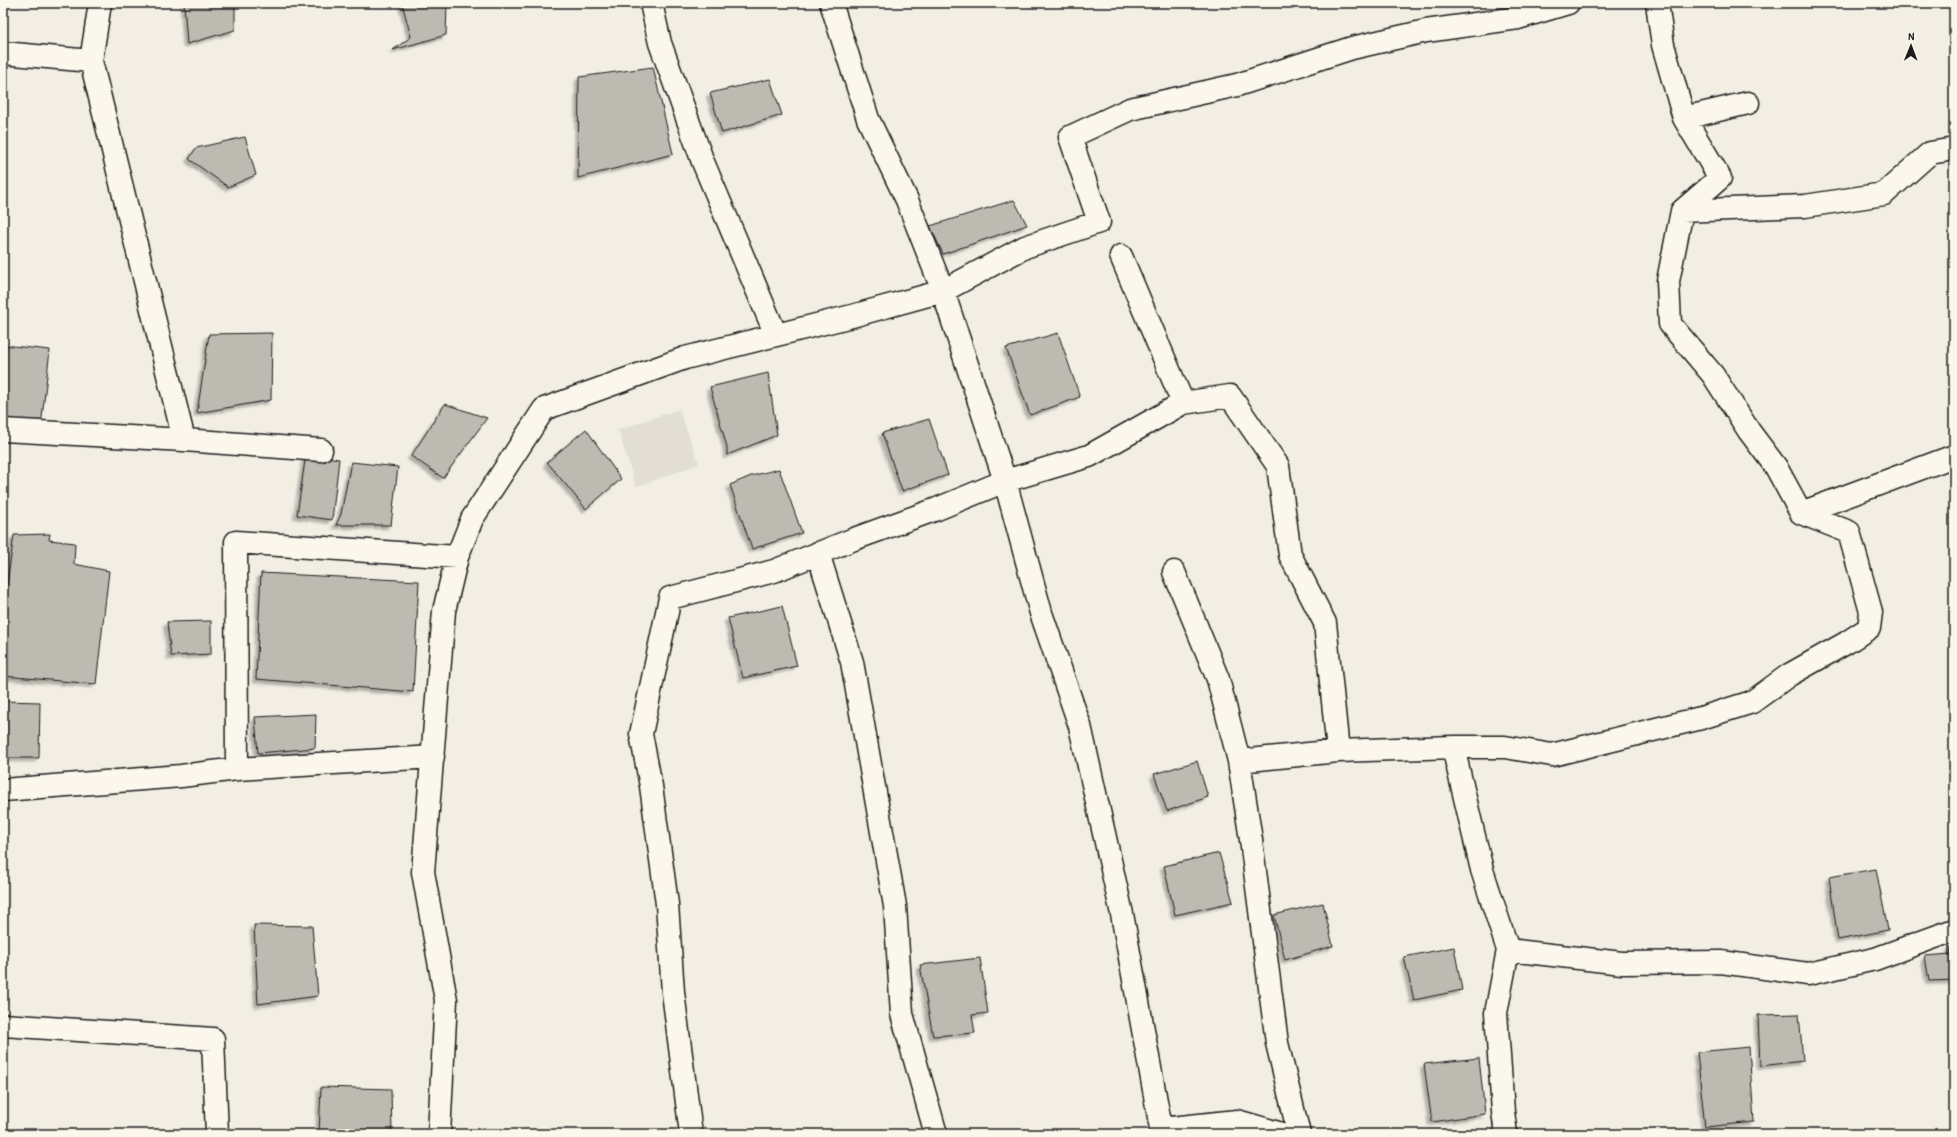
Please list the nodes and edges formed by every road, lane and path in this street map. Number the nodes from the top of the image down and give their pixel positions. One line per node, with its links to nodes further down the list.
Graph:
1 (100, 3): 7 (street)
2 (651, 3): 14 (street)
3 (830, 3): 13 (street)
4 (1568, 3): 13 (street)
5 (1657, 3): 9 (street)
6 (3, 54): 7 (street)
7 (91, 61): 17 (street)
8 (1748, 104): 9 (street)
9 (1684, 118): 11 (street)
10 (1954, 149): 11 (street)
11 (1682, 211): 21 (street)
12 (1121, 256): 15 (street)
13 (943, 291): 14 (street); 20 (street)
14 (776, 335): 23 (street)
15 (1183, 403): 20 (street); 26 (street)
16 (3, 430): 17 (street)
17 (184, 440): 18 (street)
18 (321, 450)
19 (1954, 456): 21 (street)
20 (1005, 481): 22 (street); 34 (street)
21 (1801, 514): 25 (street)
22 (818, 553): 37 (street); 38 (street)
23 (457, 557): 27 (street); 29 (street)
24 (1174, 572): 28 (street)
25 (1453, 747): 26 (street); 32 (street)
26 (1338, 751): 28 (street)
27 (433, 757): 29 (street); 36 (street)
28 (1239, 760): 40 (street)
29 (237, 769): 30 (street)
30 (3, 790)
31 (1954, 930): 32 (street)
32 (1508, 950): 41 (street)
33 (3, 1026): 35 (street)
34 (1162, 1132): 39 (street)
35 (217, 1134)
36 (439, 1134)
37 (691, 1134)
38 (936, 1134)
39 (1282, 1134)
40 (1299, 1134)
41 (1506, 1134)

